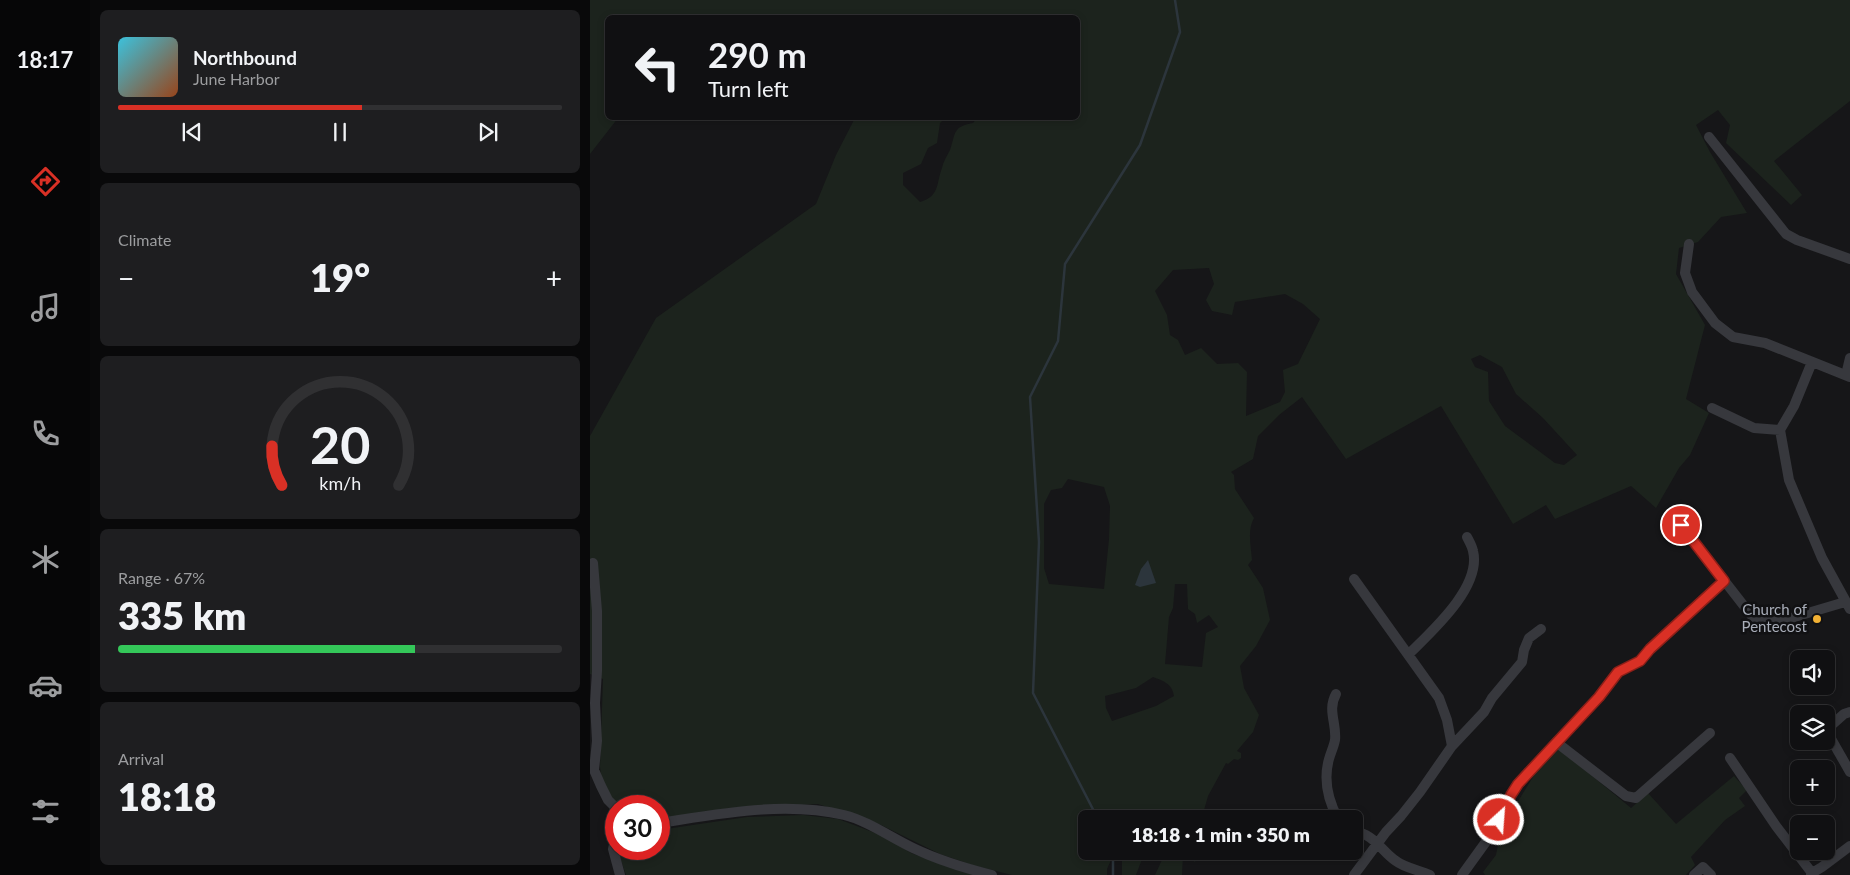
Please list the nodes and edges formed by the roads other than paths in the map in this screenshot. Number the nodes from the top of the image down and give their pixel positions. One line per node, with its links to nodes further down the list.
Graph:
1 (1709, 138): 3 (street)
2 (1689, 244): 5 (street)
3 (1850, 259)
4 (1850, 358): 6 (street)
5 (1812, 362): 6 (street); 8 (street)
6 (1848, 376)
7 (1712, 408): 8 (street)
8 (1780, 430): 14 (street)
9 (1681, 525): 13 (street)
10 (1467, 537): 16 (street)
11 (592, 563): 26 (street)
12 (1354, 579): 16 (street)
13 (1724, 581): 14 (street); 21 (street)
14 (1847, 605)
15 (1542, 630): 22 (street)
16 (1409, 654): 22 (street)
17 (1336, 694): 27 (street)
18 (1850, 712): 19 (street)
19 (1835, 722)
20 (1710, 733): 21 (street)
21 (1556, 742): 39 (street)
22 (1452, 746): 30 (street)
23 (1835, 746): 25 (street)
24 (1730, 758): 34 (street)
25 (1850, 772)
26 (605, 795)
27 (1334, 810)
28 (670, 820): 36 (street)
29 (1363, 835): 30 (street)
30 (1378, 843): 37 (street); 38 (street)
31 (1850, 846): 33 (street)
32 (616, 860): 35 (street)
33 (1825, 871): 34 (street)
34 (1811, 874)
35 (620, 875)
36 (992, 875)
37 (1354, 875)
38 (1430, 875)
39 (1462, 875)
40 (1694, 875): 41 (street)
41 (1711, 875)

